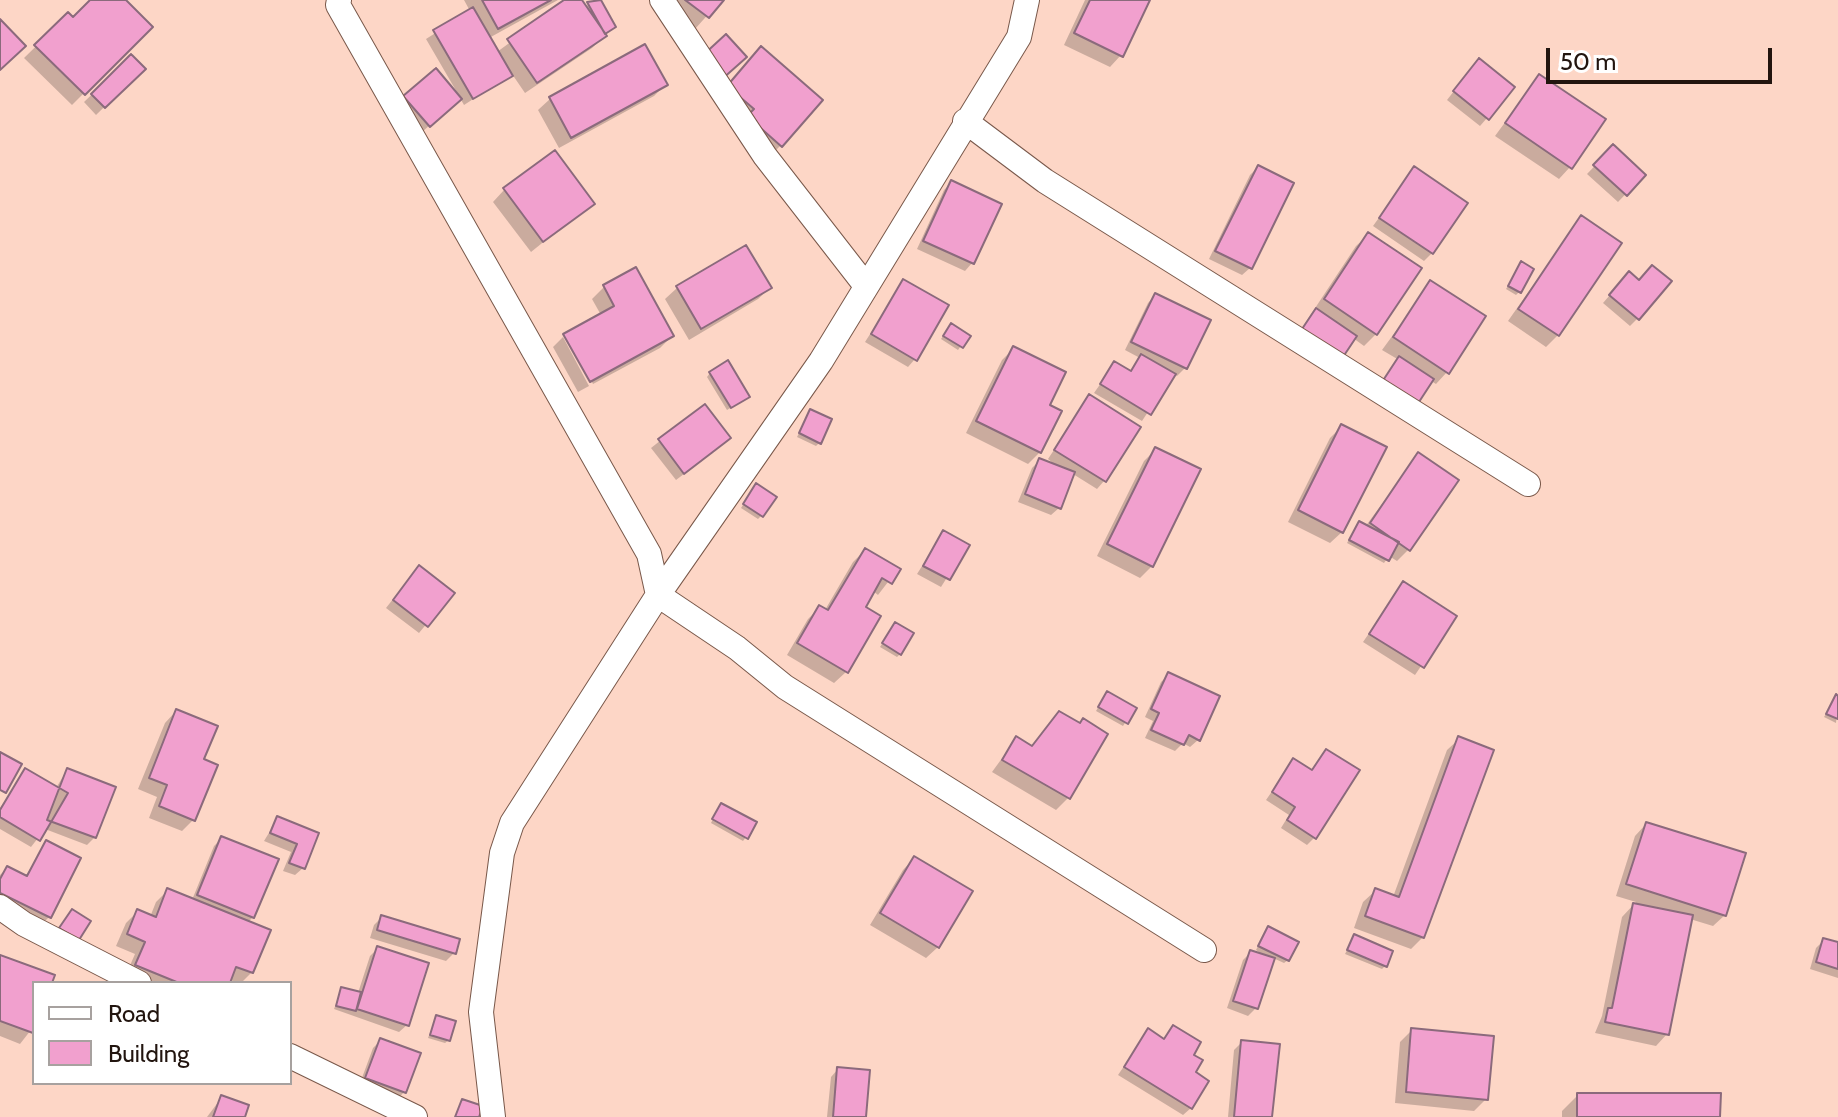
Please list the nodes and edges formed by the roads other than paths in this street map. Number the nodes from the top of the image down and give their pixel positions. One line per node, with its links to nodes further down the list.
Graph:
1 (339, 0): 7 (street)
2 (662, 0): 5 (street)
3 (1027, 0): 4 (street)
4 (965, 121): 5 (street); 6 (street)
5 (866, 286): 7 (street)
6 (1528, 484)
7 (658, 595): 9 (street); 13 (street)
8 (0, 907): 10 (street)
9 (1204, 950)
10 (135, 981)
11 (292, 1057): 12 (street)
12 (415, 1117)
13 (493, 1117)

